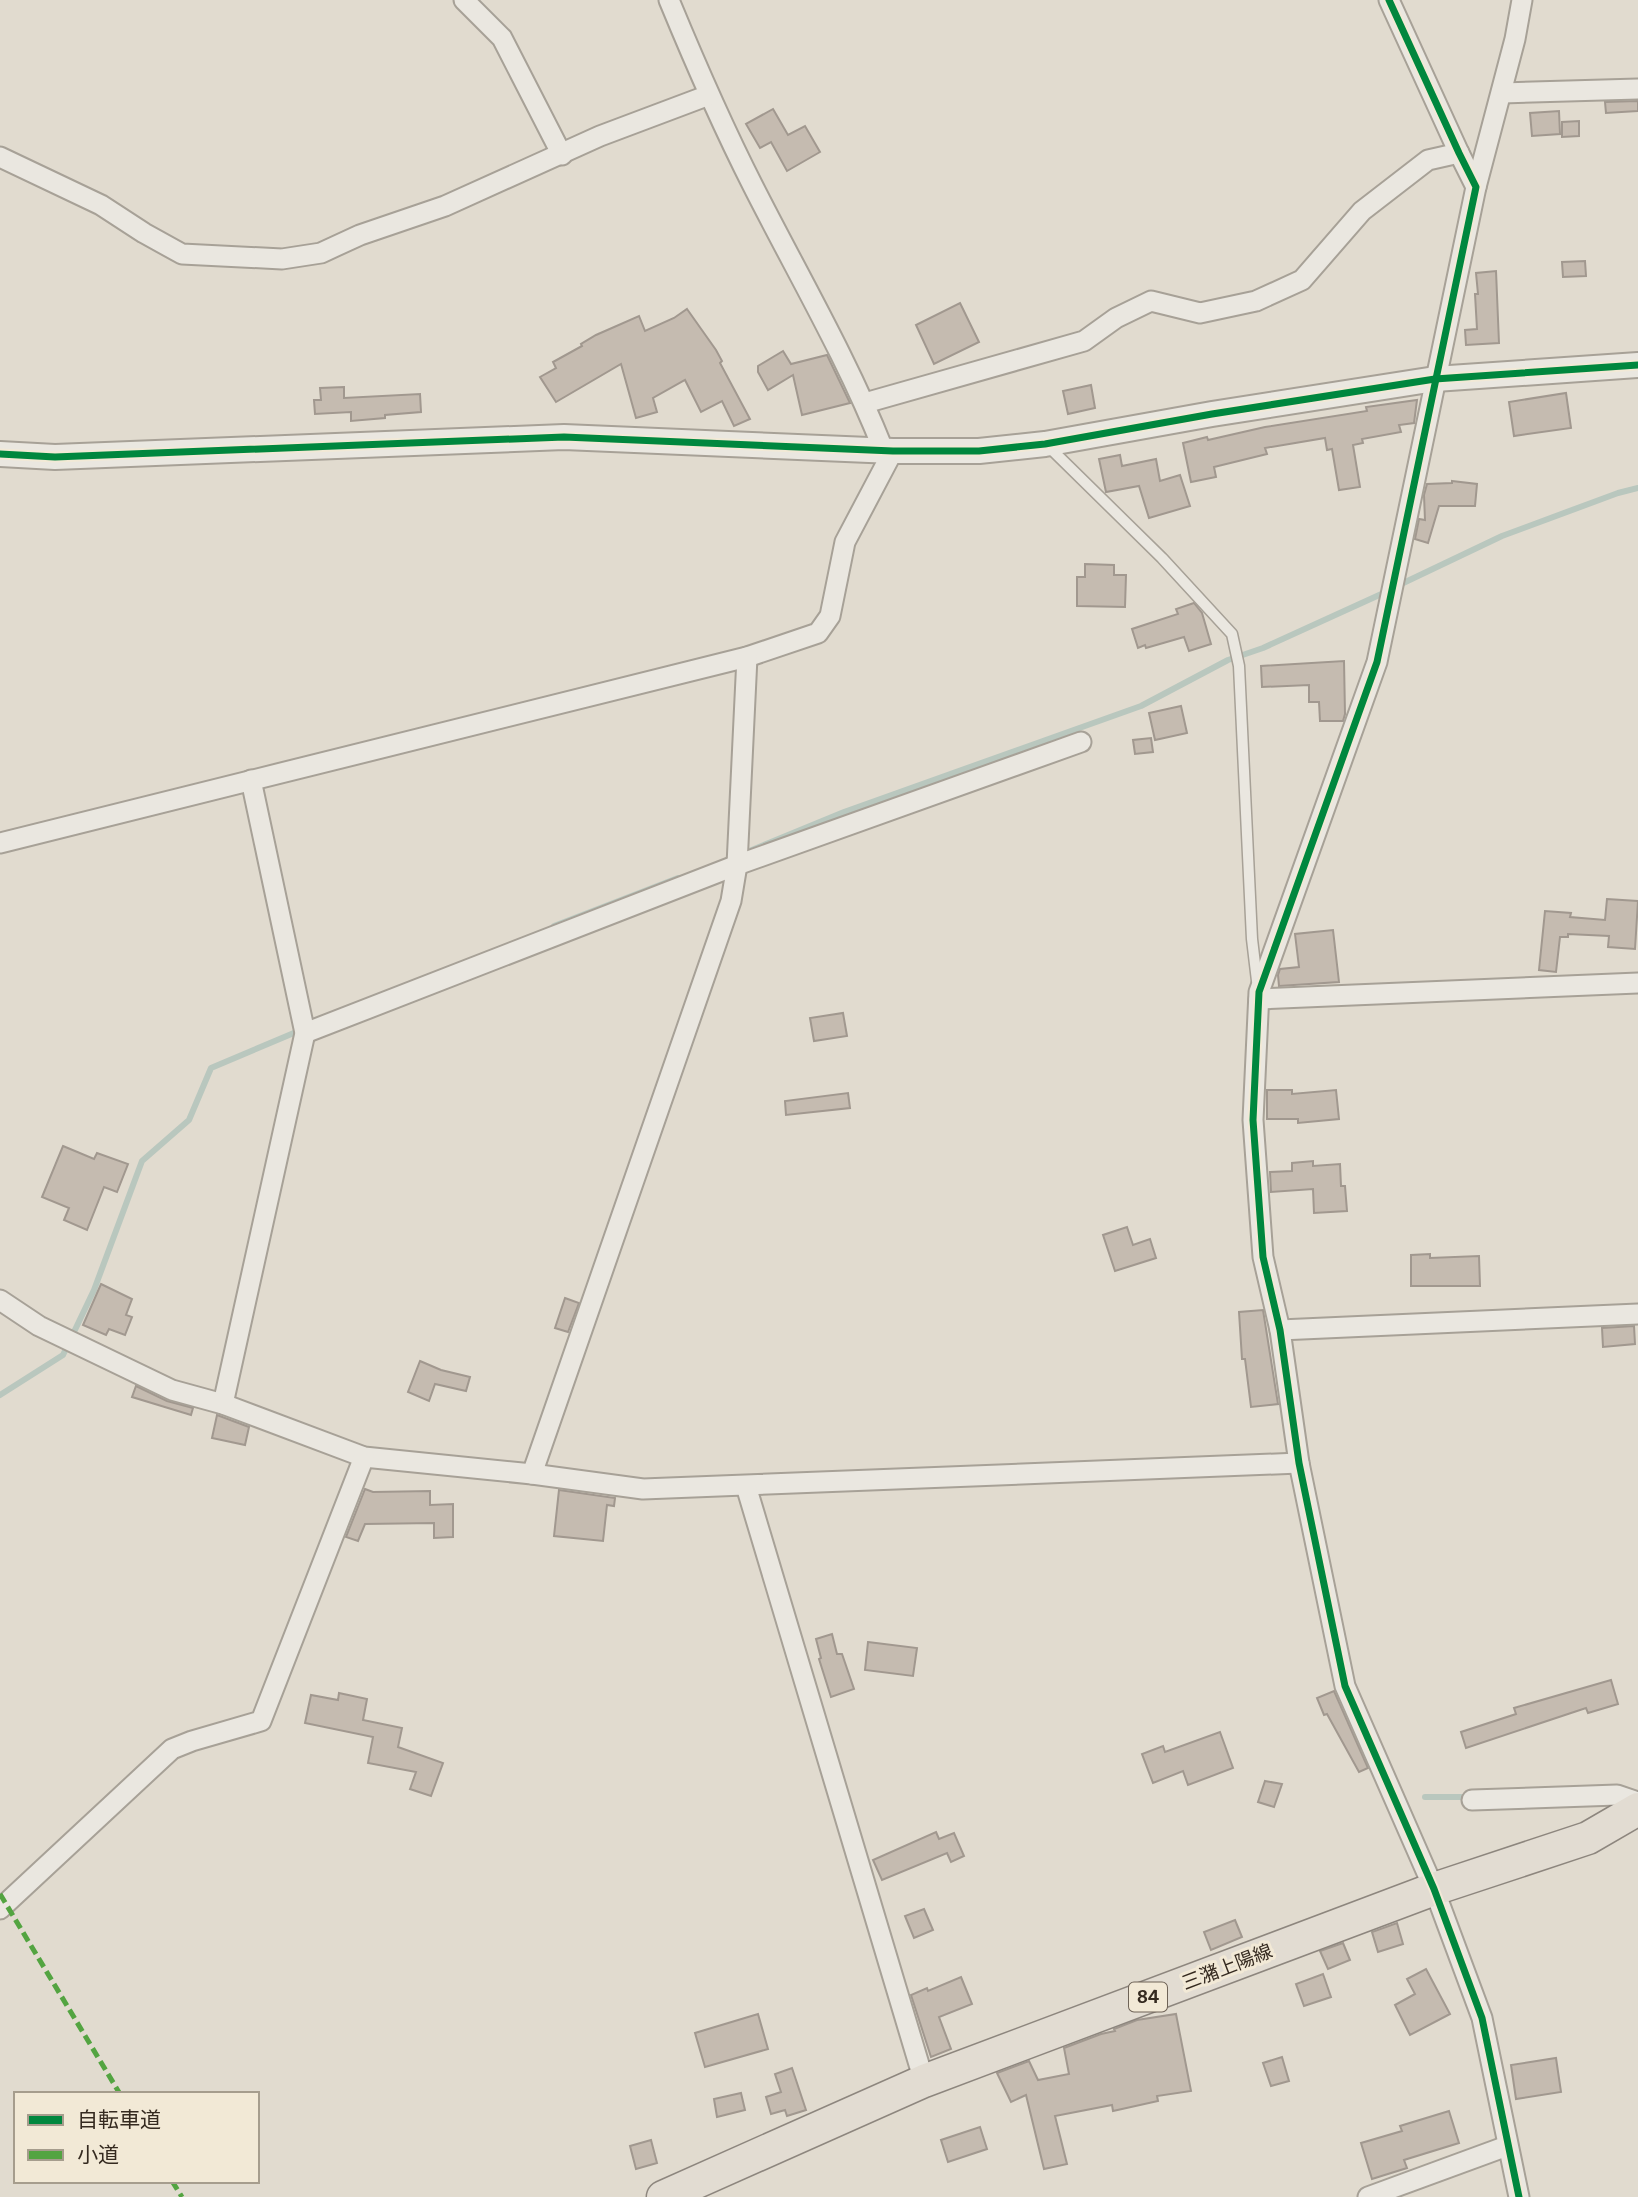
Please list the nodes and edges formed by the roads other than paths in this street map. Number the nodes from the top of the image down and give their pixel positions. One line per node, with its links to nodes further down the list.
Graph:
1 (464, 0): 9 (street)
2 (669, 0): 7 (street)
3 (1389, 0): 8 (street)
4 (1522, 0): 6 (street)
5 (1638, 89): 6 (street)
6 (1502, 93): 11 (street)
7 (709, 95): 9 (street); 14 (street)
8 (1459, 153): 11 (street); 14 (street)
9 (562, 155): 10 (street)
10 (0, 158)
11 (1476, 187): 13 (street)
12 (1638, 365): 13 (street)
13 (1435, 379): 15 (street); 24 (street)
14 (865, 403): 16 (street)
15 (1045, 443): 16 (street); 24 (lane)
16 (888, 450): 17 (street); 18 (street)
17 (0, 454)
18 (747, 657): 20 (street); 22 (street)
19 (1081, 741): 22 (street)
20 (251, 780): 21 (street); 25 (street)
21 (0, 843)
22 (737, 865): 25 (street); 32 (street)
23 (1638, 983): 24 (street)
24 (1259, 995): 28 (street)
25 (305, 1033): 29 (street)
26 (0, 1300): 29 (street)
27 (1638, 1314): 28 (street)
28 (1280, 1330): 31 (street)
29 (223, 1404): 30 (street)
30 (364, 1457): 32 (street); 38 (street)
31 (1299, 1463): 33 (street); 37 (street)
32 (532, 1474): 33 (street)
33 (746, 1486): 39 (street)
34 (1472, 1800): 35 (street)
35 (1638, 1802)
36 (1638, 1809): 37 (main road, 三潴上陽線 / 84)
37 (1434, 1889): 39 (main road, 三潴上陽線 / 84); 40 (street)
38 (0, 1909)
39 (924, 2081): 41 (main road, 三潴上陽線 / 84)
40 (1507, 2146): 42 (street); 43 (street)
41 (680, 2193)
42 (1368, 2197)
43 (1519, 2197)

